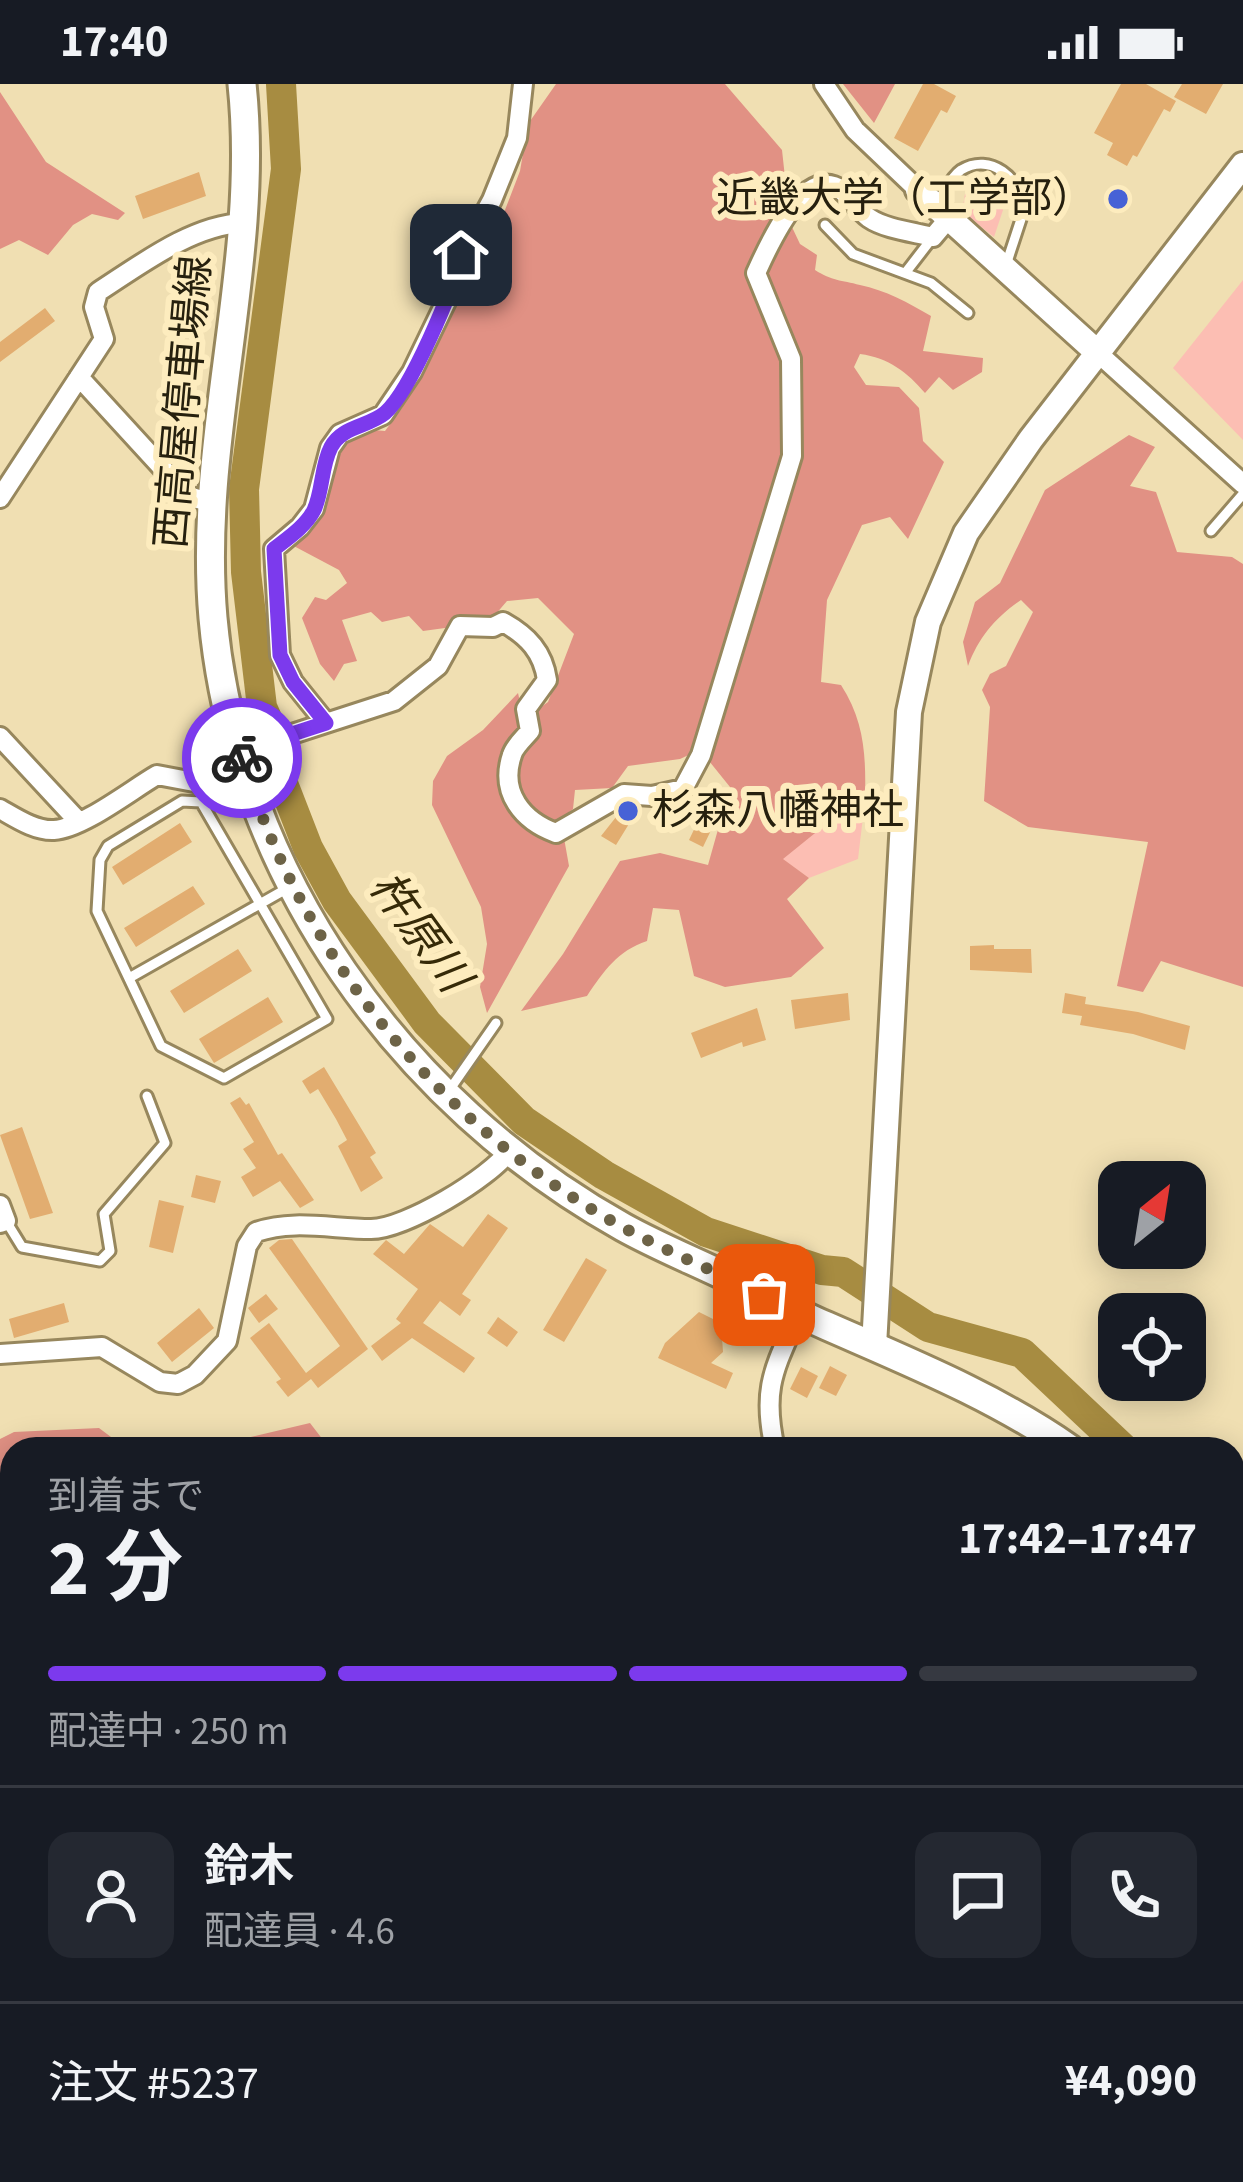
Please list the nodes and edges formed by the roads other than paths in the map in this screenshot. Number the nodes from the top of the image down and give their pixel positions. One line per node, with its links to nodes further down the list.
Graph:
1 (242, 84): 6 (main road, 西高屋停車場線)
2 (523, 84): 18 (street)
3 (824, 84): 5 (street)
4 (1243, 165): 11 (street)
5 (934, 213): 8 (street); 8 (lane); 9 (lane); 18 (street)
6 (243, 223): 12 (street); 16 (main road, 西高屋停車場線)
7 (825, 225): 9 (lane)
8 (1004, 268): 11 (street)
9 (906, 272): 10 (lane)
10 (968, 313)
11 (1098, 353): 13 (street); 33 (street)
12 (79, 377): 15 (street); 16 (street)
13 (1243, 484)
14 (1243, 494): 17 (lane)
15 (0, 498)
16 (212, 503): 20 (main road, 西高屋停車場線)
17 (1211, 531)
18 (326, 723): 20 (street)
19 (0, 737): 23 (street)
20 (252, 747): 21 (main road, 西高屋停車場線)
21 (251, 787): 23 (street); 24 (main road, 西高屋停車場線)
22 (0, 809): 23 (street)
23 (79, 822)
24 (293, 885): 25 (lane); 28 (main road, 西高屋停車場線)
25 (260, 902): 26 (lane); 26 (lane); 26 (lane)
26 (131, 977)
27 (496, 1022): 28 (lane)
28 (454, 1085): 30 (main road, 西高屋停車場線)
29 (147, 1096): 31 (lane)
30 (510, 1150): 32 (main road, 西高屋停車場線); 34 (street)
31 (2, 1216)
32 (799, 1312): 33 (main road, 西高屋停車場線); 35 (street)
33 (874, 1346): 36 (main road, 西高屋停車場線)
34 (0, 1354)
35 (773, 1437)
36 (1049, 1437)

